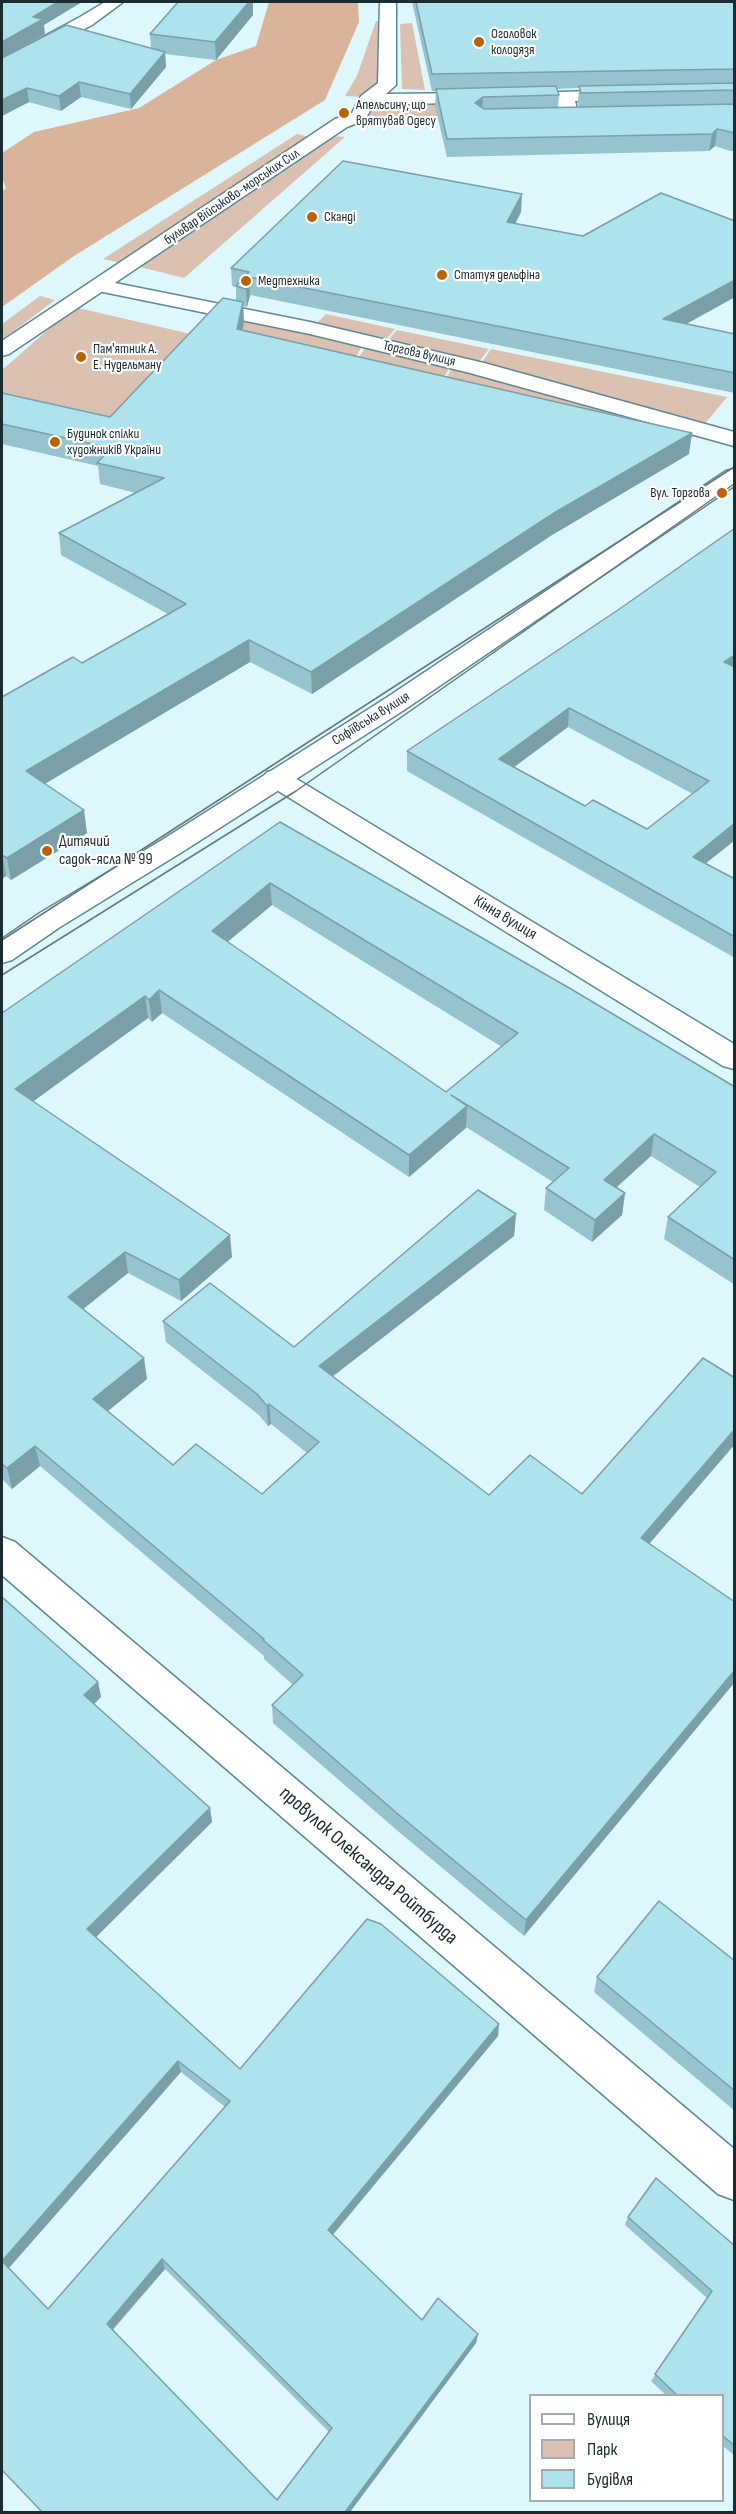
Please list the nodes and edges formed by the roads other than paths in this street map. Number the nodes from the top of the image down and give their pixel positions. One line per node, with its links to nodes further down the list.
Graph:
1 (115, 2): 3 (street)
2 (388, 2): 6 (street, бульвар Військово-морських Сил)
3 (2, 66)
4 (644, 95): 7 (street)
5 (495, 98): 6 (street)
6 (367, 100): 8 (street, бульвар Військово-морських Сил)
7 (617, 118)
8 (341, 123): 9 (street); 10 (street, бульвар Військово-морських Сил)
9 (377, 123)
10 (100, 286): 11 (street, бульвар Військово-морських Сил); 12 (street, Торгова вулиця)
11 (2, 350)
12 (735, 439)
13 (735, 476): 14 (street, Софіївська вулиця)
14 (276, 778): 15 (street, Софіївська вулиця); 16 (street, Кінна вулиця)
15 (2, 953)
16 (735, 1058)
17 (2, 1553): 18 (street, провулок Олександра Ройтбурда)
18 (735, 2178)

